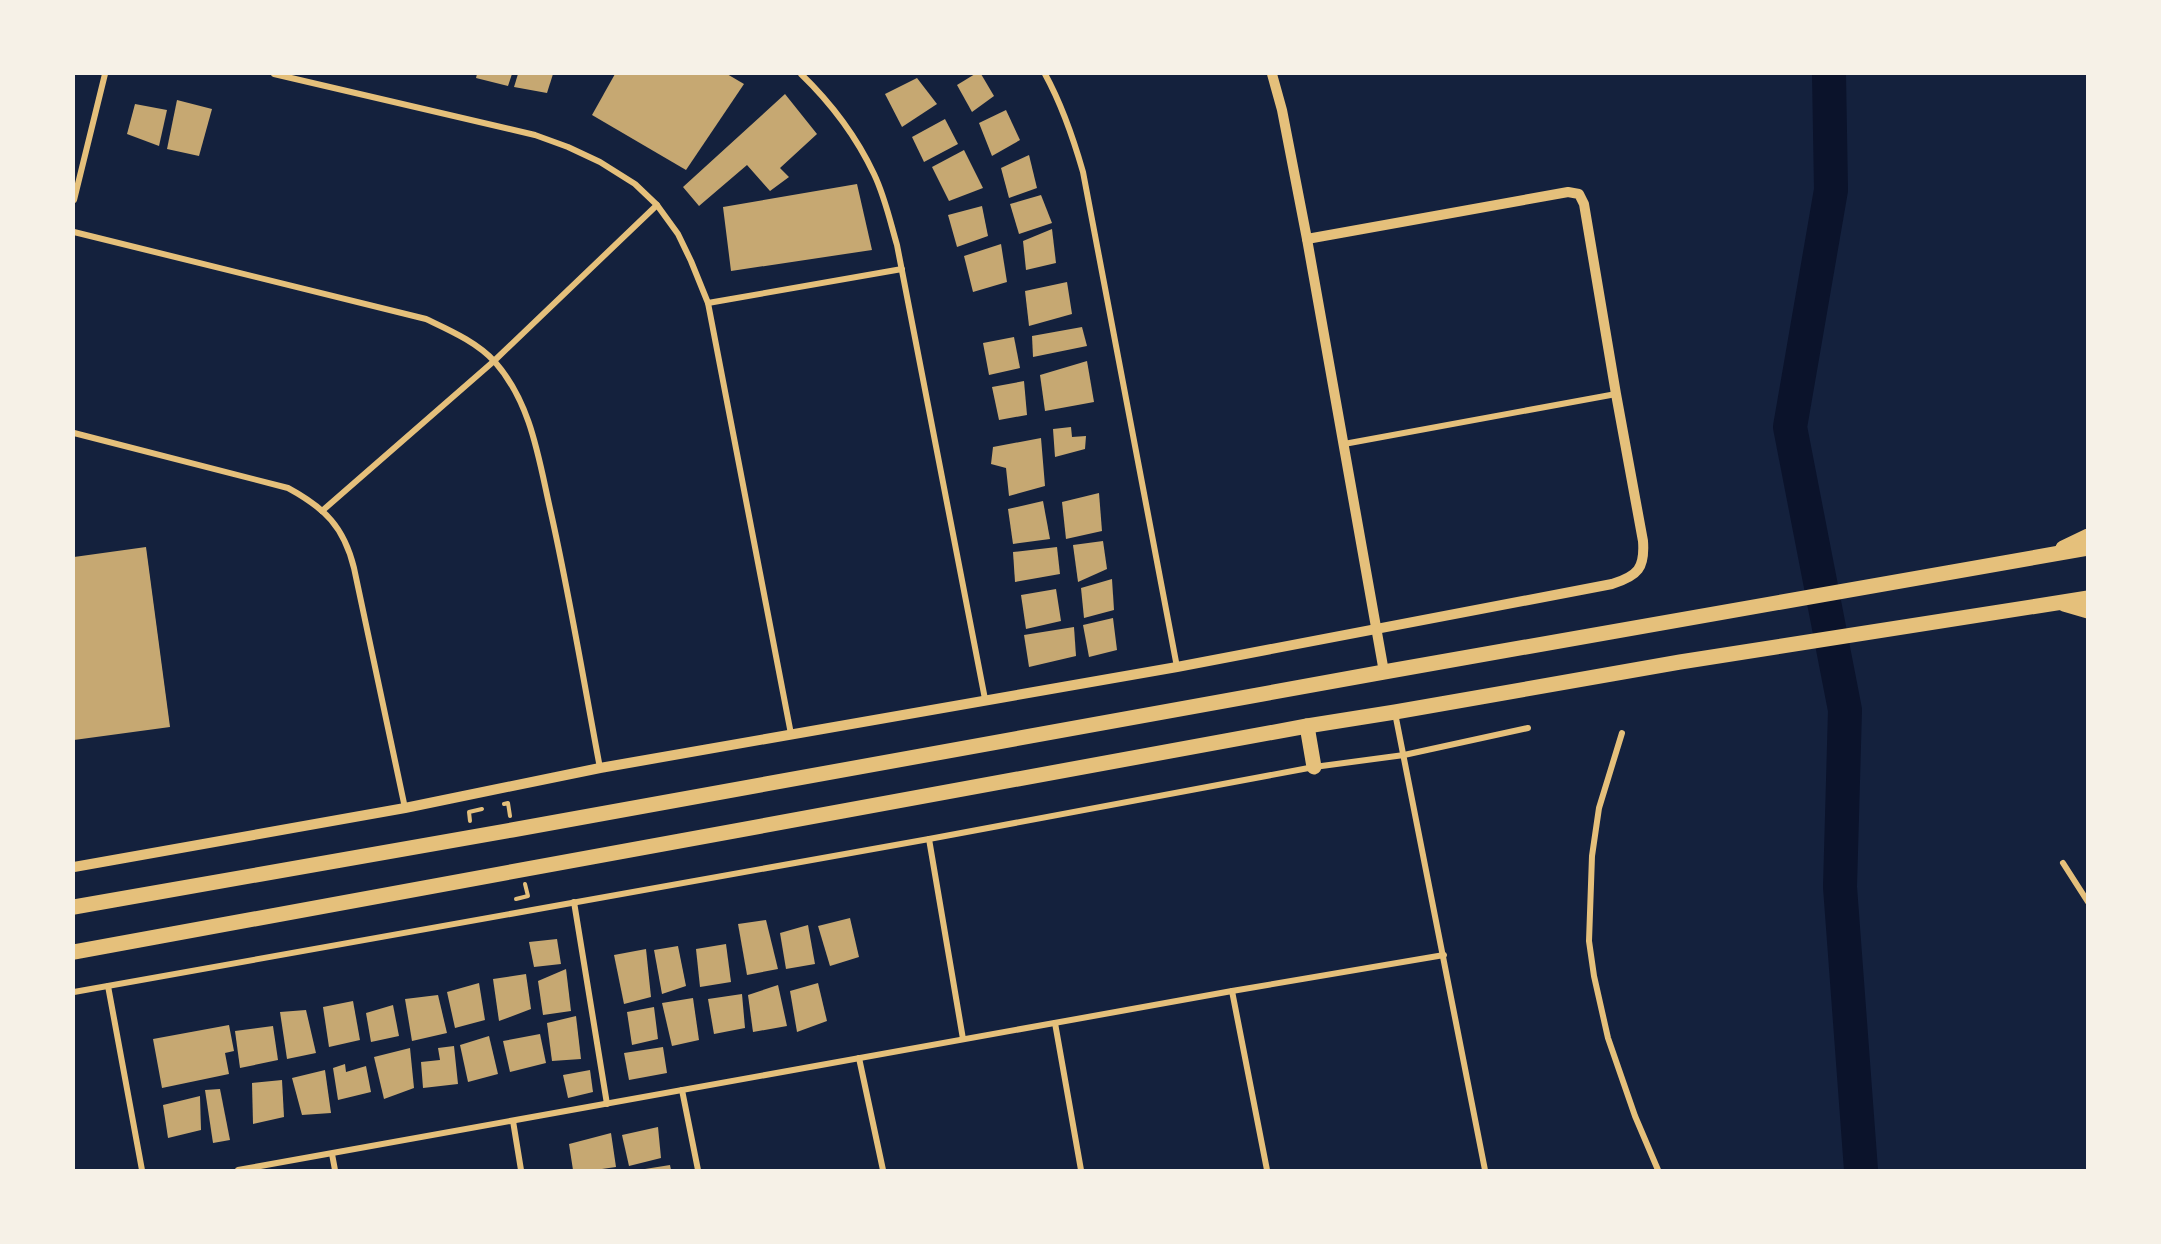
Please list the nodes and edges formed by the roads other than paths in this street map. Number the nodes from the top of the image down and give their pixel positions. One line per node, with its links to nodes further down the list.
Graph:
1 (105, 74): 6 (street)
2 (274, 74): 7 (street)
3 (804, 74): 10 (street)
4 (1045, 74): 24 (street)
5 (1272, 74): 9 (street)
6 (74, 200)
7 (657, 205): 11 (street); 12 (street)
8 (74, 232): 12 (street)
9 (1307, 239): 13 (street); 15 (street)
10 (902, 268): 11 (street); 26 (street)
11 (708, 303): 31 (street)
12 (494, 361): 16 (street); 34 (street)
13 (1616, 394): 15 (street); 23 (street)
14 (74, 433): 16 (street)
15 (1344, 444): 23 (street)
16 (322, 511): 35 (street)
17 (2088, 536): 19 (highway)
18 (2088, 549): 19 (highway)
19 (2048, 555): 25 (highway)
20 (2088, 598): 21 (highway)
21 (2061, 603): 22 (highway); 27 (highway)
22 (2088, 611)
23 (1376, 630): 24 (street); 25 (street)
24 (1177, 667): 26 (street)
25 (1384, 672): 41 (highway)
26 (985, 699): 31 (street)
27 (1395, 712): 28 (highway); 32 (street)
28 (1308, 726): 33 (highway); 42 (highway)
29 (1528, 729): 32 (street)
30 (1622, 733): 63 (street)
31 (791, 734): 34 (street)
32 (1404, 755): 33 (street); 43 (street)
33 (1314, 767): 36 (street)
34 (600, 768): 35 (street)
35 (405, 808): 38 (street)
36 (929, 839): 39 (street); 48 (street)
37 (2063, 863): 40 (street)
38 (74, 867)
39 (574, 902): 44 (street); 51 (street)
40 (2088, 902)
41 (74, 907)
42 (74, 952)
43 (1444, 955): 45 (street); 62 (street)
44 (108, 986): 46 (street); 54 (street)
45 (1232, 990): 47 (street); 61 (street)
46 (74, 992)
47 (1055, 1023): 48 (street); 60 (street)
48 (963, 1039): 49 (street)
49 (859, 1058): 50 (street); 59 (street)
50 (682, 1090): 51 (street); 58 (street)
51 (607, 1104): 52 (street)
52 (513, 1121): 53 (street); 57 (street)
53 (332, 1154): 55 (street); 56 (street)
54 (142, 1170)
55 (238, 1170)
56 (335, 1170)
57 (521, 1170)
58 (698, 1170)
59 (884, 1170)
60 (1081, 1170)
61 (1267, 1170)
62 (1485, 1170)
63 (1658, 1170)

